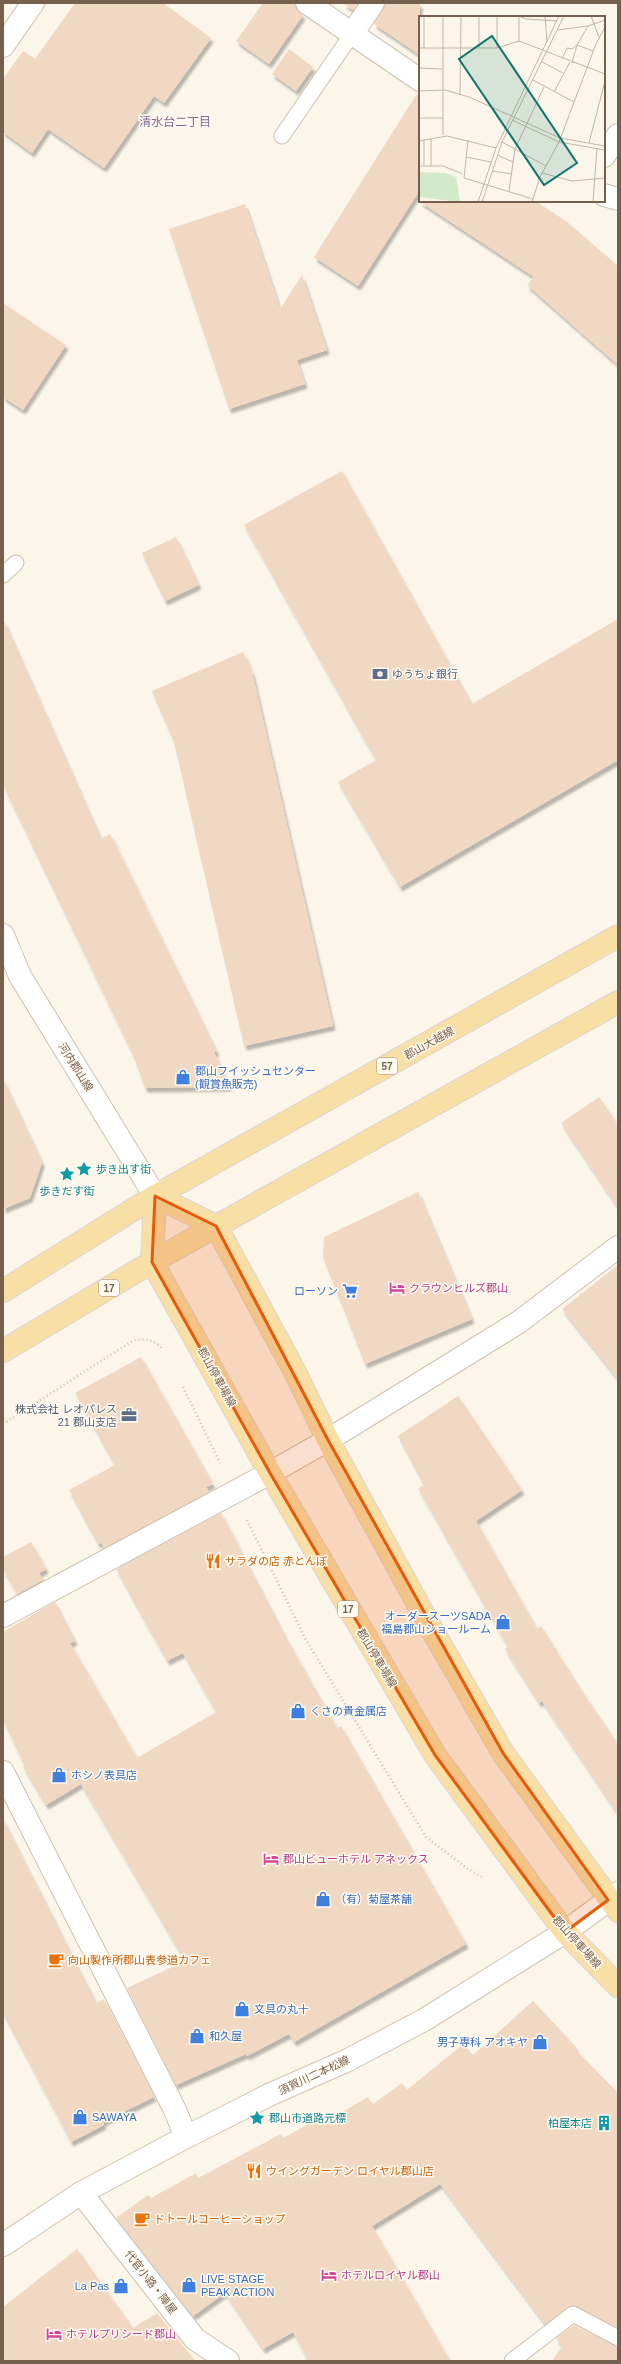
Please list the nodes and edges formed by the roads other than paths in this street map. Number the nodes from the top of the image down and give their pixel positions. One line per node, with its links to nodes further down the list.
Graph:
1 (33, 3): 5 (street)
2 (307, 3): 4 (street)
3 (373, 3): 4 (street)
4 (352, 34): 6 (street); 8 (lane)
5 (3, 46)
6 (419, 79)
7 (618, 135): 9 (street)
8 (282, 136)
9 (605, 154)
10 (605, 195): 11 (street)
11 (618, 199)
12 (16, 563): 13 (lane)
13 (3, 575)
14 (3, 935): 17 (street, 河内郡山線)
15 (618, 936): 17 (main road, 郡山大越線 / 57)
16 (618, 1002): 18 (main road)
17 (155, 1196): 18 (main road); 20 (main road); 21 (main road)
18 (216, 1226): 20 (main road, 17); 23 (main road)
19 (618, 1247): 23 (street)
20 (152, 1262): 22 (main road, 17); 24 (main road, 郡山停車場線 / 17)
21 (3, 1292)
22 (3, 1351)
23 (328, 1440): 24 (street); 27 (main road)
24 (270, 1473): 25 (street); 28 (main road, 郡山停車場線 / 17)
25 (3, 1616)
26 (3, 1772): 30 (street)
27 (615, 1901): 28 (street, 須賀川二本松線)
28 (565, 1932): 29 (main road, 郡山停車場線 / 17); 30 (street, 須賀川二本松線)
29 (618, 1986)
30 (186, 2137): 31 (street, 須賀川二本松線)
31 (81, 2193): 32 (street, 須賀川二本松線); 34 (street, 代官小路・陣屋)
32 (3, 2245)
33 (618, 2338): 35 (lane)
34 (228, 2361)
35 (512, 2361)

